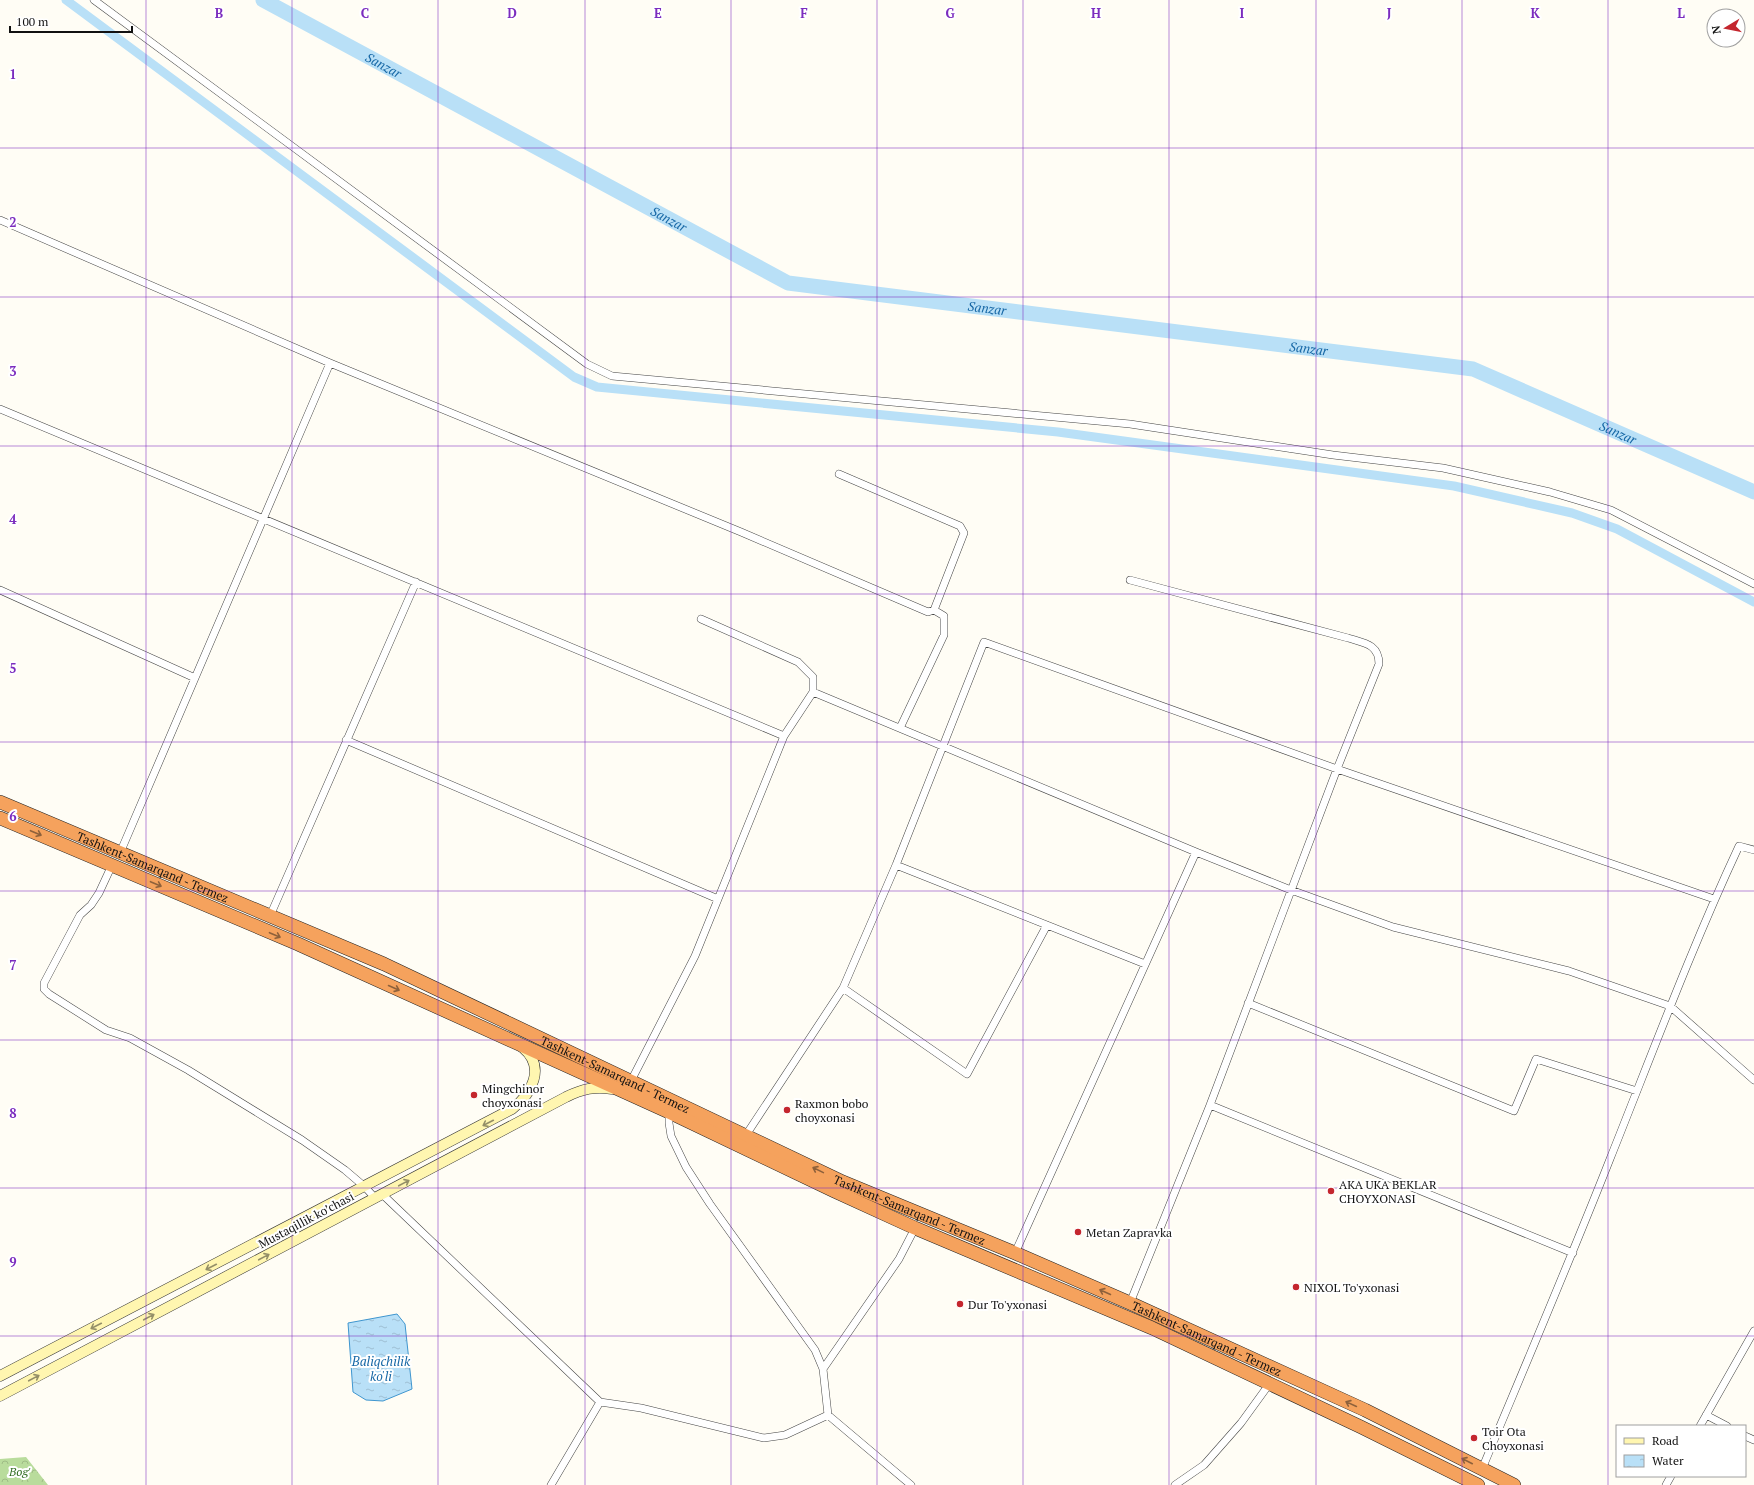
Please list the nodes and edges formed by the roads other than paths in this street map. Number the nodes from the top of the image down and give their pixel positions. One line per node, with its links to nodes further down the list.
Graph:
1 (94, 0): 9 (street)
2 (0, 220): 3 (street)
3 (330, 363): 6 (street); 11 (street)
4 (0, 409): 6 (street)
5 (839, 474): 11 (street)
6 (264, 520): 8 (street); 13 (street)
7 (1130, 580): 19 (street)
8 (416, 582): 16 (street); 17 (street)
9 (1754, 584)
10 (0, 590): 13 (street)
11 (934, 610): 15 (street)
12 (701, 619): 14 (street)
13 (195, 678): 23 (street)
14 (813, 692): 15 (street); 16 (street)
15 (900, 728): 18 (street)
16 (784, 736): 28 (street)
17 (346, 740): 28 (street); 30 (street)
18 (942, 746): 19 (street); 24 (street); 26 (street)
19 (1337, 769): 27 (street); 29 (street)
20 (0, 802): 23 (highway, Tashkent-Samarqand - Termez)
21 (0, 818): 25 (highway, Tashkent-Samarqand - Termez, one-way to 25)
22 (1754, 850): 29 (street)
23 (120, 852): 30 (highway, Tashkent-Samarqand - Termez)
24 (1196, 852): 27 (street); 34 (street)
25 (112, 865): 33 (highway, Tashkent-Samarqand - Termez, one-way to 33); 46 (street)
26 (896, 865): 31 (street); 35 (street)
27 (1291, 890): 36 (street); 37 (street)
28 (718, 899): 40 (street)
29 (1714, 899): 37 (street)
30 (270, 916): 32 (highway, Tashkent-Samarqand - Termez)
31 (1047, 925): 34 (street); 35 (street)
32 (306, 931): 33 (highway); 40 (highway, Tashkent-Samarqand - Termez)
33 (298, 944): 38 (highway, Tashkent-Samarqand - Termez, one-way to 38)
34 (1145, 964): 50 (street)
35 (843, 988): 45 (street)
36 (1248, 1003): 41 (street); 43 (street)
37 (1670, 1006): 39 (street); 41 (street)
38 (517, 1043): 42 (highway, Tashkent-Samarqand - Termez); 46 (main road, Mustaqillik ko’chasi, one-way to 46)
39 (1754, 1080)
40 (631, 1081): 45 (highway, Tashkent-Samarqand - Termez)
41 (1638, 1091): 49 (street)
42 (629, 1094): 44 (highway, Tashkent-Samarqand - Termez); 47 (main road, Mustaqillik ko’chasi, one-way to 42)
43 (1210, 1104): 49 (street); 51 (street)
44 (669, 1112): 48 (highway, Tashkent-Samarqand - Termez); 53 (street)
45 (746, 1135): 50 (highway, Tashkent-Samarqand - Termez, one-way to 45)
46 (365, 1187): 47 (street); 54 (main road, Mustaqillik ko’chasi, one-way to 54)
47 (379, 1196): 56 (main road, Mustaqillik ko’chasi, one-way to 47); 57 (street)
48 (915, 1228): 53 (street); 55 (highway, Tashkent-Samarqand - Termez)
49 (1573, 1252): 62 (street)
50 (1015, 1253): 51 (highway, Tashkent-Samarqand - Termez, one-way to 50)
51 (1130, 1303): 62 (highway, Tashkent-Samarqand - Termez, one-way to 51)
52 (1754, 1331): 59 (street)
53 (823, 1369): 58 (street)
54 (0, 1376)
55 (1270, 1383): 63 (highway, Tashkent-Samarqand - Termez); 66 (street)
56 (0, 1396)
57 (600, 1402): 58 (street); 64 (street)
58 (828, 1415): 65 (street)
59 (1706, 1415): 60 (street); 61 (street)
60 (1701, 1425)
61 (1725, 1425)
62 (1482, 1469): 67 (highway, Tashkent-Samarqand - Termez)
63 (1472, 1484)
64 (551, 1485)
65 (911, 1485)
66 (1175, 1485)
67 (1514, 1485)

